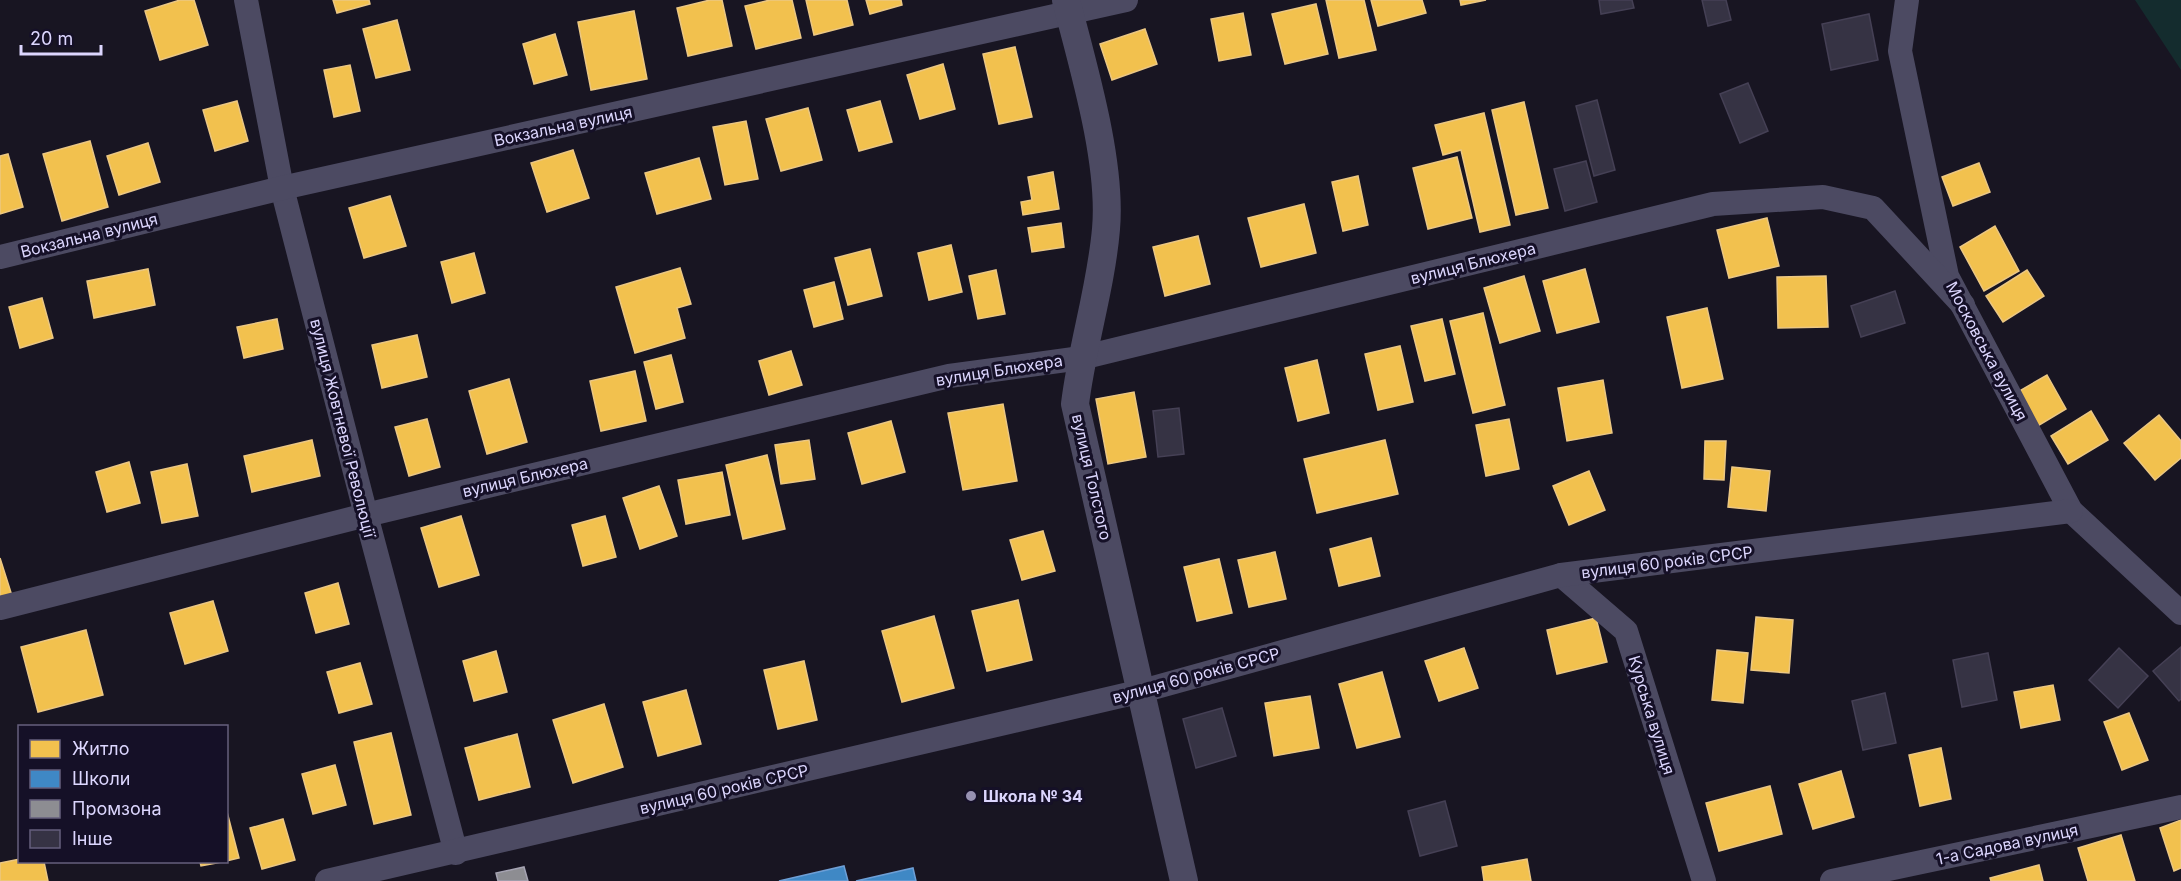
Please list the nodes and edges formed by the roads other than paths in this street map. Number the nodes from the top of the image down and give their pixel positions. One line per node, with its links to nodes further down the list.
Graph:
1 (246, 0): 5 (street, вулиця Жовтневої Революції)
2 (1126, 0): 4 (street, Вокзальна вулиця)
3 (1907, 0): 7 (street, Московська вулиця)
4 (1068, 7): 5 (street, Вокзальна вулиця); 8 (street, вулиця Толстого)
5 (282, 188): 6 (street, Вокзальна вулиця); 10 (street, вулиця Жовтневої Революції)
6 (0, 257)
7 (1963, 305): 8 (street, вулиця Блюхера); 9 (street, Московська вулиця)
8 (1081, 358): 10 (street, вулиця Блюхера); 14 (street, вулиця Толстого)
9 (2071, 511): 11 (street, вулиця 60 років СРСР); 13 (street, Московська вулиця)
10 (366, 515): 12 (street, вулиця Блюхера); 16 (street, вулиця Жовтневої Революції)
11 (1561, 575): 14 (street, вулиця 60 років СРСР); 19 (street, Курська вулиця)
12 (0, 608)
13 (2181, 613)
14 (1142, 691): 16 (street, вулиця 60 років СРСР); 18 (street, вулиця Толстого)
15 (2181, 807): 20 (street, 1-а Садова вулиця)
16 (456, 853): 17 (street, вулиця 60 років СРСР)
17 (327, 881)
18 (1184, 881)
19 (1704, 881)
20 (1832, 881)

